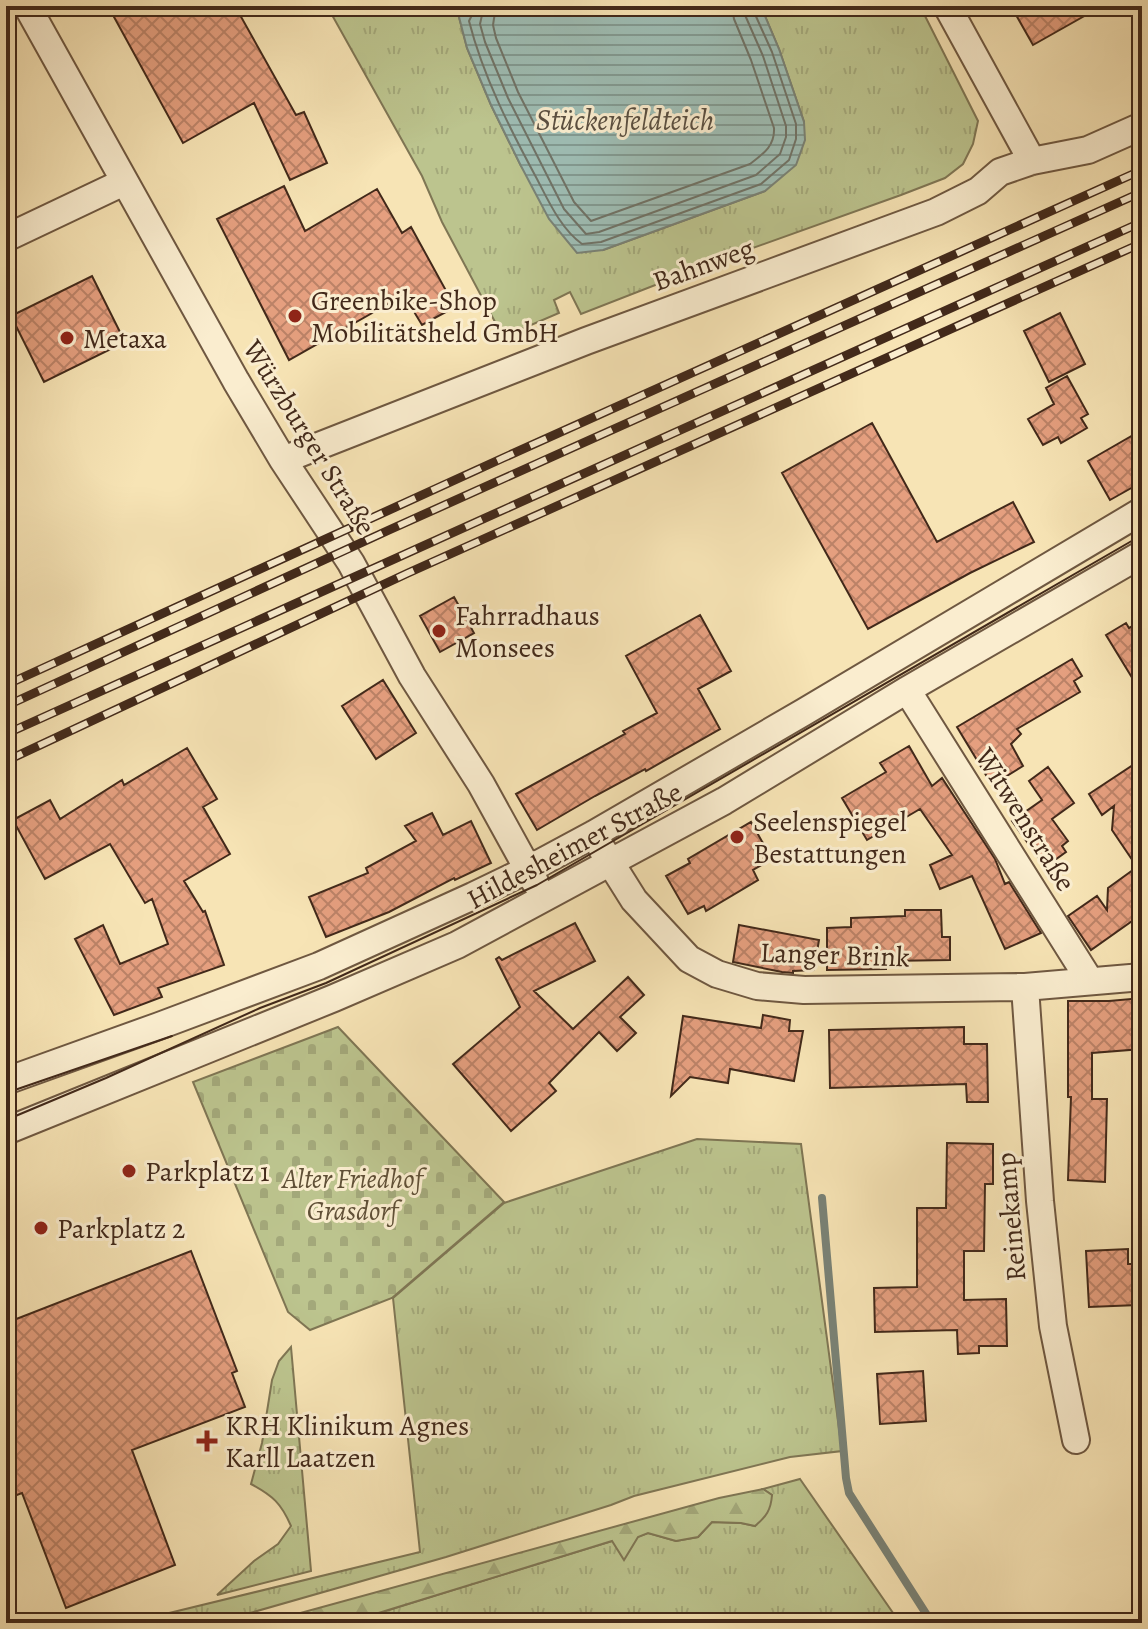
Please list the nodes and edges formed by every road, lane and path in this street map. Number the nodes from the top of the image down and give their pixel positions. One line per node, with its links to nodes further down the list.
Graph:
1 (27, 6): 5 (street, Würzburger Straße)
2 (947, 6): 4 (street)
3 (1142, 126): 4 (street, Bahnweg)
4 (1032, 161): 7 (street, Bahnweg)
5 (124, 182): 6 (street); 7 (street, Würzburger Straße)
6 (6, 238)
7 (283, 460): 13 (street, Würzburger Straße)
8 (1142, 511): 11 (street, Hildesheimer Straße)
9 (1142, 554): 10 (street, Hildesheimer Straße)
10 (907, 690): 12 (street, Hildesheimer Straße); 16 (street, Witwenstraße)
11 (594, 834): 12 (street, Langer Brink); 13 (street, Hildesheimer Straße)
12 (610, 862): 14 (street, Hildesheimer Straße); 17 (street, Langer Brink)
13 (529, 869): 14 (street, Würzburger Straße); 18 (street, Hildesheimer Straße)
14 (544, 899): 19 (street, Hildesheimer Straße)
15 (1142, 977): 16 (street, Langer Brink)
16 (1090, 981): 17 (street, Langer Brink)
17 (1025, 987): 20 (street, Reinekamp)
18 (6, 1081)
19 (6, 1131)
20 (1076, 1440)

